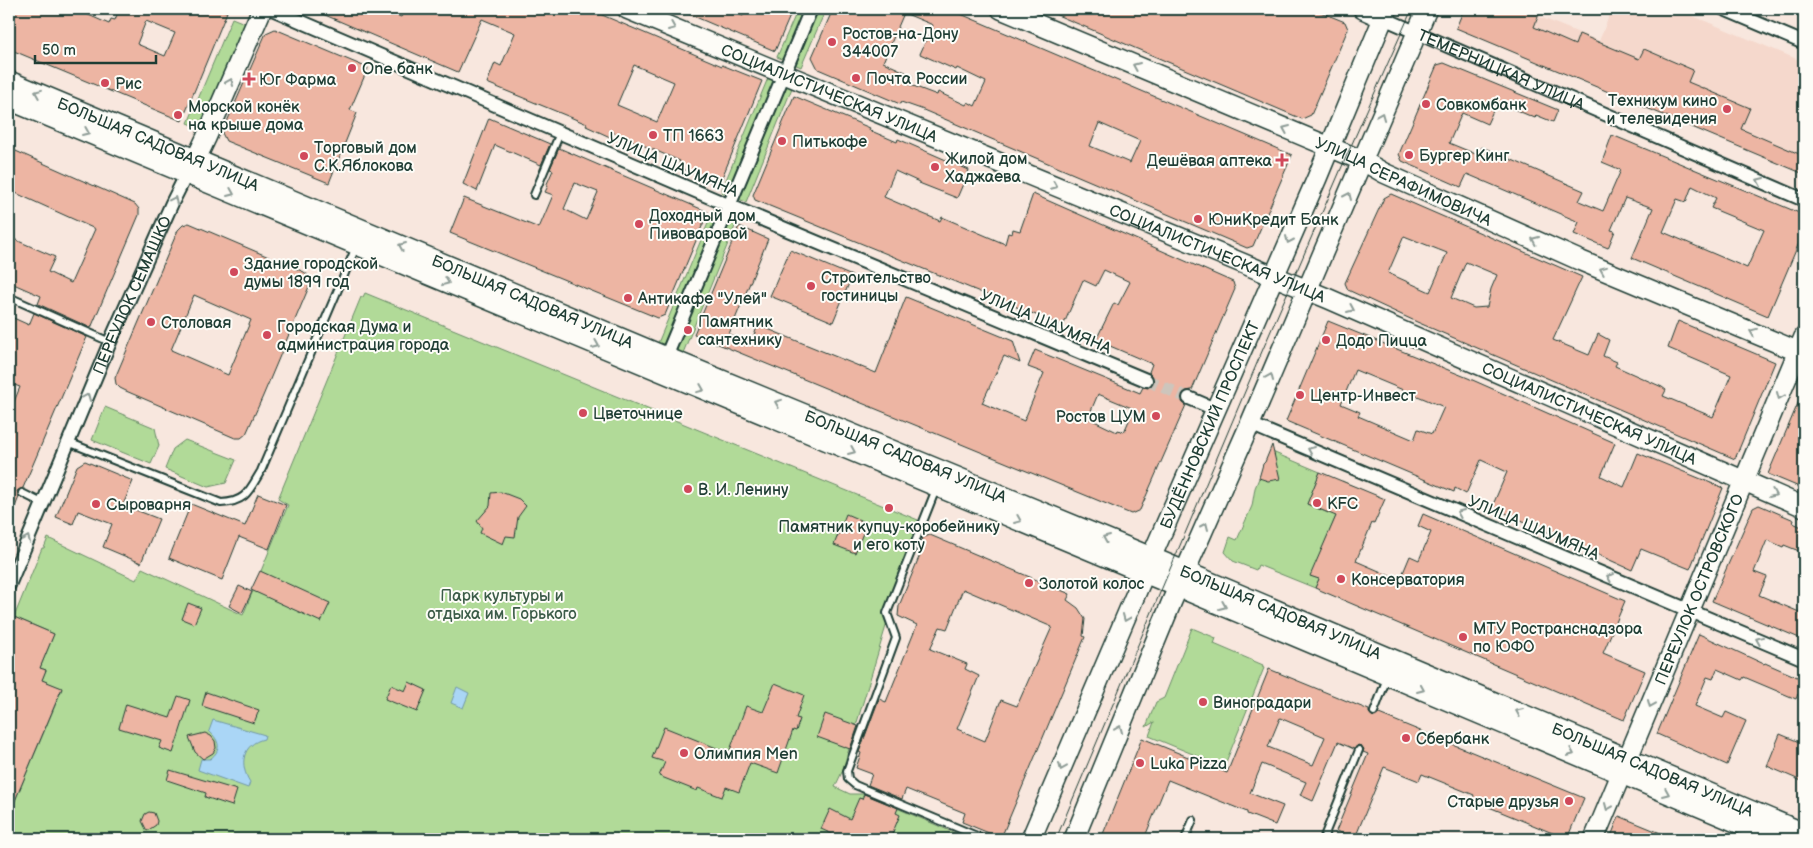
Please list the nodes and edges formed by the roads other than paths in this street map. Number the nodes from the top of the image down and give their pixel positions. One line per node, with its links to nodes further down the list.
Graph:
1 (262, 9): 18 (main road, ПЕРЕУЛОК СЕМАШКО, one-way to 1)
2 (272, 9): 15 (street, УЛИЦА ШАУМЯНА)
3 (627, 9): 12 (main road, СОЦИАЛИСТИЧЕСКАЯ УЛИЦА, one-way to 12)
4 (811, 9): 12 (street)
5 (1001, 9): 16 (main road, УЛИЦА СЕРАФИМОВИЧА, one-way to 5)
6 (1363, 9): 9 (main road, ТЕМЕРНИЦКАЯ УЛИЦА)
7 (1426, 9): 10 (main road)
8 (1724, 9): 11 (street)
9 (1385, 13): 10 (street, ТЕМЕРНИЦКАЯ УЛИЦА); 16 (main road, БУДЁННОВСКИЙ ПРОСПЕКТ)
10 (1417, 32): 17 (main road, one-way to 10); 20 (street, ТЕМЕРНИЦКАЯ УЛИЦА, one-way to 10)
11 (1804, 43)
12 (783, 74): 21 (street); 23 (main road, СОЦИАЛИСТИЧЕСКАЯ УЛИЦА, one-way to 23)
13 (9, 81): 18 (main road, БОЛЬШАЯ САДОВАЯ УЛИЦА, one-way to 13)
14 (9, 100): 18 (main road, БОЛЬШАЯ САДОВАЯ УЛИЦА, one-way to 18)
15 (560, 133): 19 (lane); 21 (street, УЛИЦА ШАУМЯНА)
16 (1330, 147): 17 (main road, УЛИЦА СЕРАФИМОВИЧА); 23 (main road, БУДЁННОВСКИЙ ПРОСПЕКТ, one-way to 23)
17 (1363, 161): 24 (main road, one-way to 17); 27 (main road, УЛИЦА СЕРАФИМОВИЧА, one-way to 17)
18 (191, 167): 22 (main road, БОЛЬШАЯ САДОВАЯ УЛИЦА, one-way to 22); 26 (street, ПЕРЕУЛОК СЕМАШКО, one-way to 18); 28 (main road, БОЛЬШАЯ САДОВАЯ УЛИЦА, one-way to 18)
19 (534, 195)
20 (1804, 200)
21 (728, 205): 28 (street); 29 (street, УЛИЦА ШАУМЯНА)
22 (357, 246): 33 (lane); 35 (main road, БОЛЬШАЯ САДОВАЯ УЛИЦА, one-way to 35)
23 (1273, 277): 24 (main road, СОЦИАЛИСТИЧЕСКАЯ УЛИЦА); 31 (main road, БУДЁННОВСКИЙ ПРОСПЕКТ)
24 (1306, 290): 32 (main road, one-way to 24); 34 (main road, СОЦИАЛИСТИЧЕСКАЯ УЛИЦА, one-way to 34)
25 (9, 297): 26 (lane)
26 (110, 342): 33 (street, ПЕРЕУЛОК СЕМАШКО, one-way to 26)
27 (1802, 347): 34 (main road, ПЕРЕУЛОК ОСТРОВСКОГО, one-way to 34)
28 (666, 356): 39 (main road, БОЛЬШАЯ САДОВАЯ УЛИЦА, one-way to 28)
29 (1146, 380)
30 (1189, 398): 31 (street)
31 (1217, 410): 39 (main road, БУДЁННОВСКИЙ ПРОСПЕКТ)
32 (1250, 424): 40 (main road, one-way to 32); 42 (street, УЛИЦА ШАУМЯНА, one-way to 32)
33 (68, 442): 37 (street, ПЕРЕУЛОК СЕМАШКО)
34 (1744, 481): 38 (main road, СОЦИАЛИСТИЧЕСКАЯ УЛИЦА, one-way to 38); 42 (main road, ПЕРЕУЛОК ОСТРОВСКОГО)
35 (937, 486): 39 (main road, БОЛЬШАЯ САДОВАЯ УЛИЦА, one-way to 39); 50 (lane)
36 (22, 492): 37 (lane)
37 (42, 503): 41 (street, ПЕРЕУЛОК СЕМАШКО, one-way to 37)
38 (1804, 507)
39 (1148, 565): 40 (main road, БОЛЬШАЯ САДОВАЯ УЛИЦА); 51 (main road, БУДЁННОВСКИЙ ПРОСПЕКТ, one-way to 51)
40 (1182, 579): 44 (main road, БОЛЬШАЯ САДОВАЯ УЛИЦА, one-way to 44); 47 (main road, БОЛЬШАЯ САДОВАЯ УЛИЦА, one-way to 40); 52 (main road, one-way to 40)
41 (9, 585)
42 (1690, 610): 43 (street, УЛИЦА ШАУМЯНА, one-way to 42); 47 (main road, ПЕРЕУЛОК ОСТРОВСКОГО, one-way to 47)
43 (1804, 659)
44 (1388, 675): 45 (lane); 47 (main road, БОЛЬШАЯ САДОВАЯ УЛИЦА, one-way to 47)
45 (1374, 712)
46 (1359, 750): 54 (lane)
47 (1625, 766): 49 (main road, БОЛЬШАЯ САДОВАЯ УЛИЦА); 55 (main road, ПЕРЕУЛОК ОСТРОВСКОГО, one-way to 55); 56 (main road, БОЛЬШАЯ САДОВАЯ УЛИЦА, one-way to 56)
48 (1193, 820): 53 (lane)
49 (1804, 833)
50 (984, 839)
51 (1031, 839)
52 (1074, 839)
53 (1185, 839)
54 (1323, 839)
55 (1594, 839)
56 (1776, 839)

